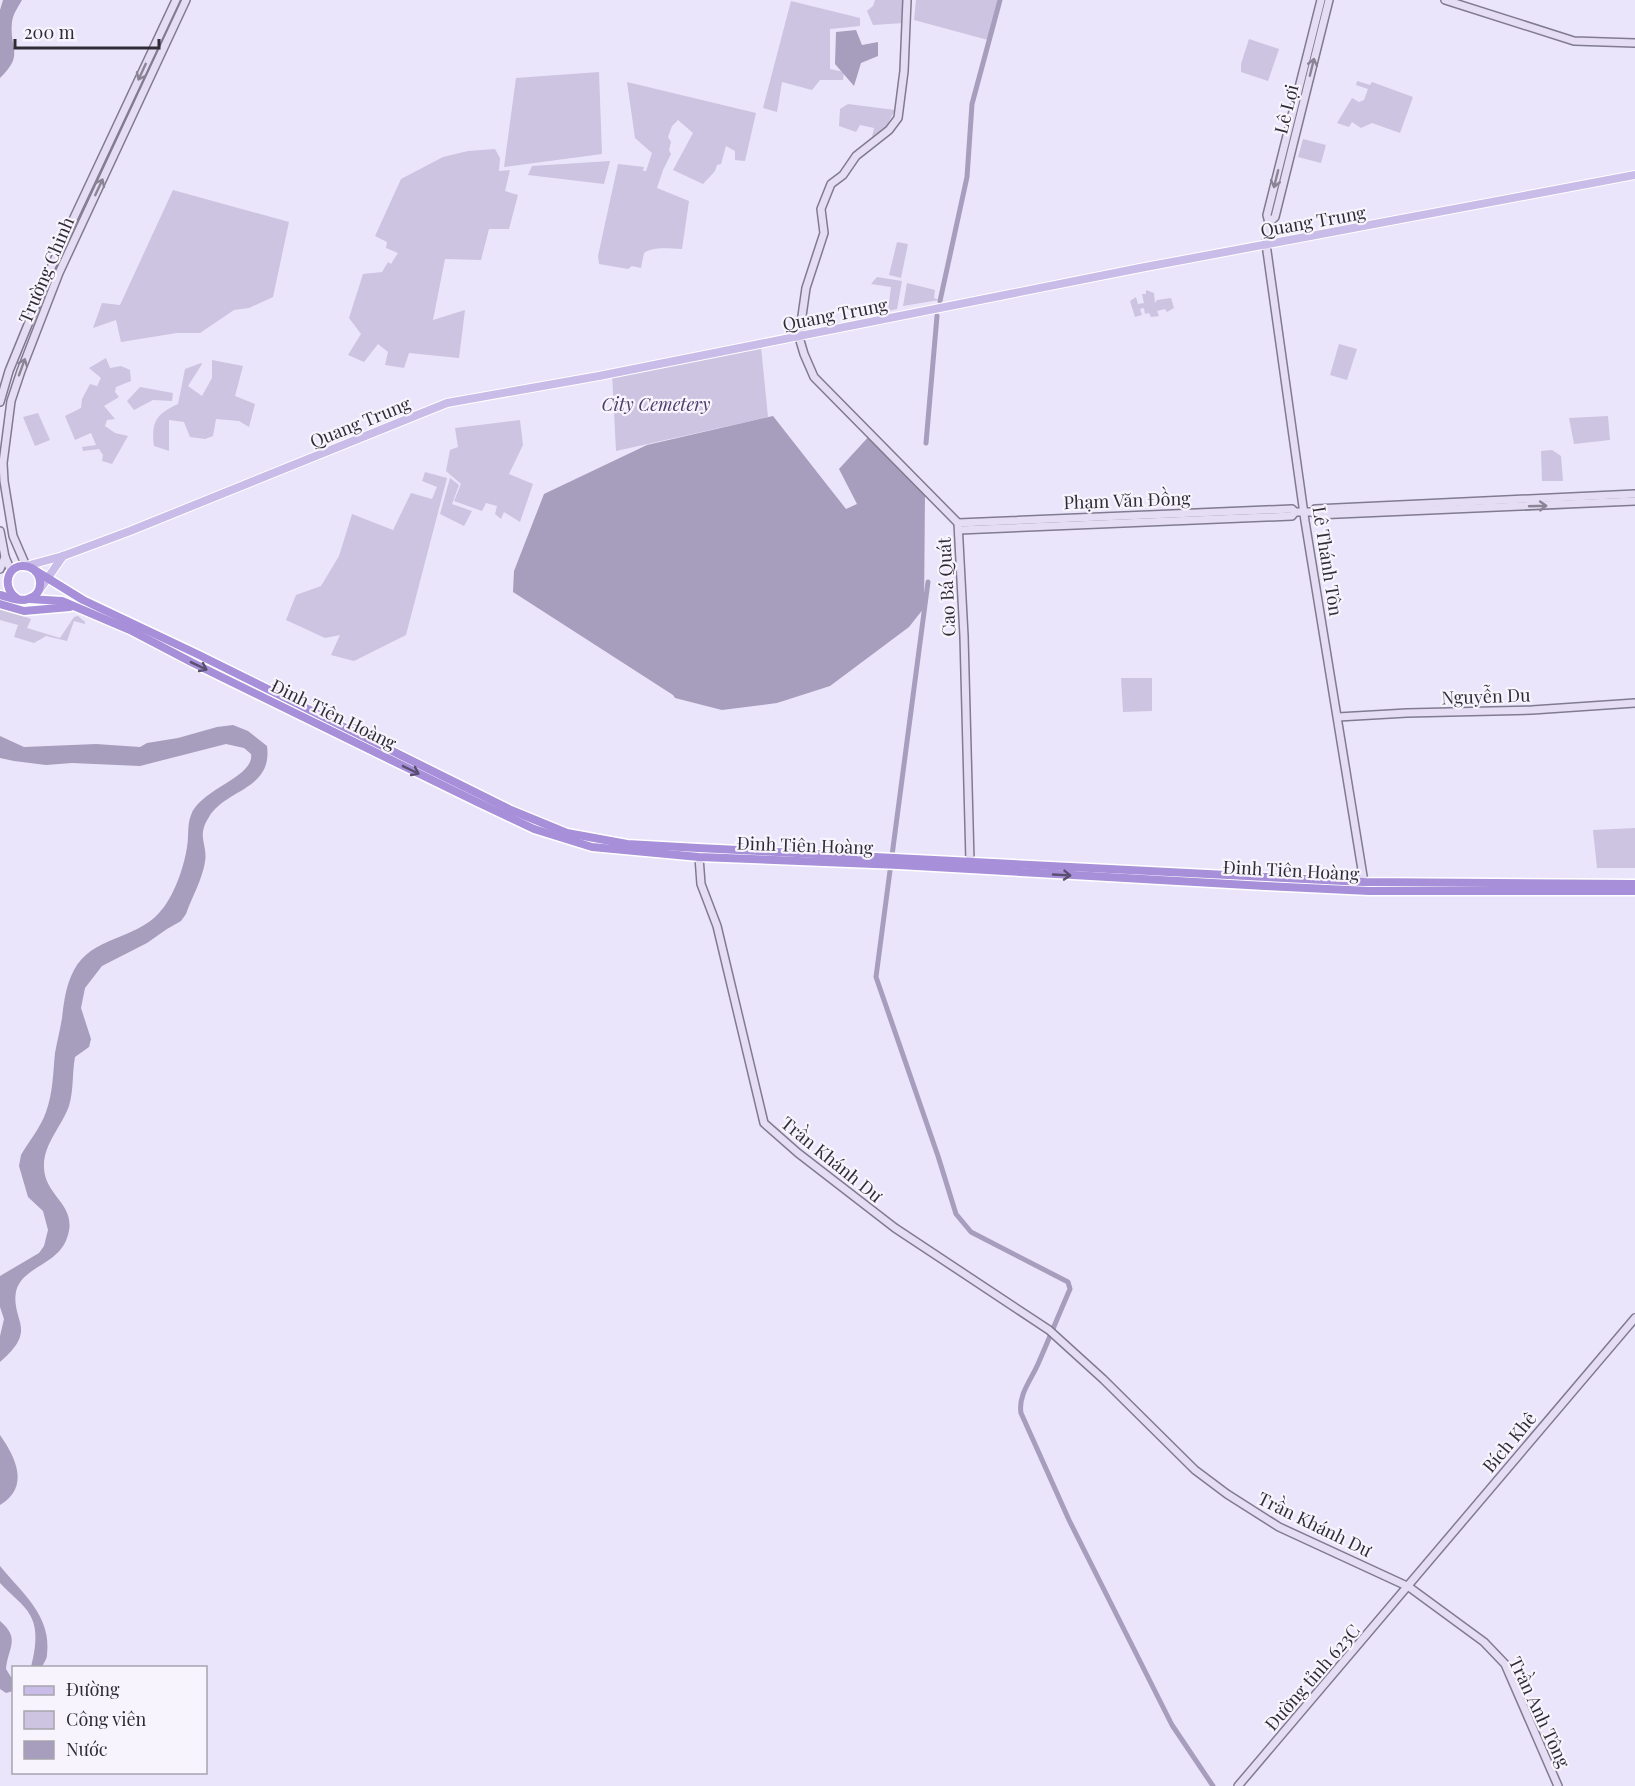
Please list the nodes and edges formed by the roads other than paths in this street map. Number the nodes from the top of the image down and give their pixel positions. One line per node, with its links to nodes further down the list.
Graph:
1 (176, 0): 7 (street, Trường Chinh)
2 (186, 0): 8 (street, Trường Chinh)
3 (907, 0): 17 (street)
4 (1321, 0): 10 (street, Lê Lợi)
5 (1329, 0): 11 (street, Lê Lợi, one-way to 5)
6 (1444, 0): 9 (street)
7 (165, 24): 8 (street); 12 (street, Trường Chinh, one-way to 12)
8 (174, 27): 13 (street, Trường Chinh)
9 (1635, 43)
10 (1281, 157): 11 (street); 15 (street, Lê Lợi, one-way to 15)
11 (1289, 159): 15 (street, Lê Lợi)
12 (99, 165): 13 (street); 18 (street, Trường Chinh)
13 (107, 169): 19 (street, Trường Chinh, one-way to 13)
14 (1635, 175): 16 (main road, Quang Trung)
15 (1269, 223): 16 (street, Lê Lợi)
16 (1266, 244): 17 (main road, Quang Trung); 27 (street, Lê Thánh Tôn)
17 (799, 337): 28 (street, Cao Bá Quát); 30 (main road, Quang Trung)
18 (5, 386): 19 (street); 20 (street, Trường Chinh)
19 (16, 389): 24 (street, Trường Chinh)
20 (0, 402)
21 (1635, 494): 22 (street, Phạm Văn Đồng)
22 (1569, 496): 25 (street, Phạm Văn Đồng); 26 (street)
23 (1635, 501): 26 (street, Phạm Văn Đồng)
24 (3, 502): 32 (street, Trường Chinh)
25 (1480, 505): 26 (street, Phạm Văn Đồng, one-way to 26); 27 (street, Phạm Văn Đồng)
26 (1571, 505)
27 (1304, 512): 28 (street, Phạm Văn Đồng); 45 (street, Lê Thánh Tôn)
28 (958, 526): 47 (street, Cao Bá Quát)
29 (0, 531): 31 (street)
30 (63, 556): 32 (main road, Quang Trung); 37 (main road)
31 (5, 557): 33 (street); 35 (street)
32 (26, 566): 34 (highway); 35 (highway)
33 (0, 569)
34 (36, 571): 37 (highway, Đinh Tiên Hoàng); 38 (highway)
35 (11, 572): 36 (highway); 40 (highway)
36 (0, 576)
37 (48, 579): 38 (main road); 46 (highway, Đinh Tiên Hoàng)
38 (38, 592): 41 (highway)
39 (0, 595): 40 (highway)
40 (18, 599): 41 (highway)
41 (29, 599): 43 (highway, Đinh Tiên Hoàng)
42 (0, 604): 43 (highway)
43 (82, 609): 46 (highway, Đinh Tiên Hoàng, one-way to 46)
44 (1635, 704): 45 (street, Nguyễn Du)
45 (1338, 717): 50 (street, Lê Thánh Tôn)
46 (699, 853): 48 (highway, Đinh Tiên Hoàng); 55 (street, Trần Khánh Dư)
47 (970, 861): 48 (highway, Đinh Tiên Hoàng); 49 (highway, Đinh Tiên Hoàng)
48 (899, 862): 49 (highway, Đinh Tiên Hoàng, one-way to 49)
49 (1132, 875): 50 (highway, Đinh Tiên Hoàng); 52 (highway, Đinh Tiên Hoàng)
50 (1364, 882): 51 (highway, Đinh Tiên Hoàng); 52 (highway)
51 (1635, 884)
52 (1369, 891): 53 (highway, Đinh Tiên Hoàng)
53 (1635, 891)
54 (1635, 1318): 55 (street, Bích Khê)
55 (1409, 1587): 56 (street, Đường tỉnh 623C); 57 (street, Trần Anh Tông)
56 (1239, 1786)
57 (1558, 1786)

